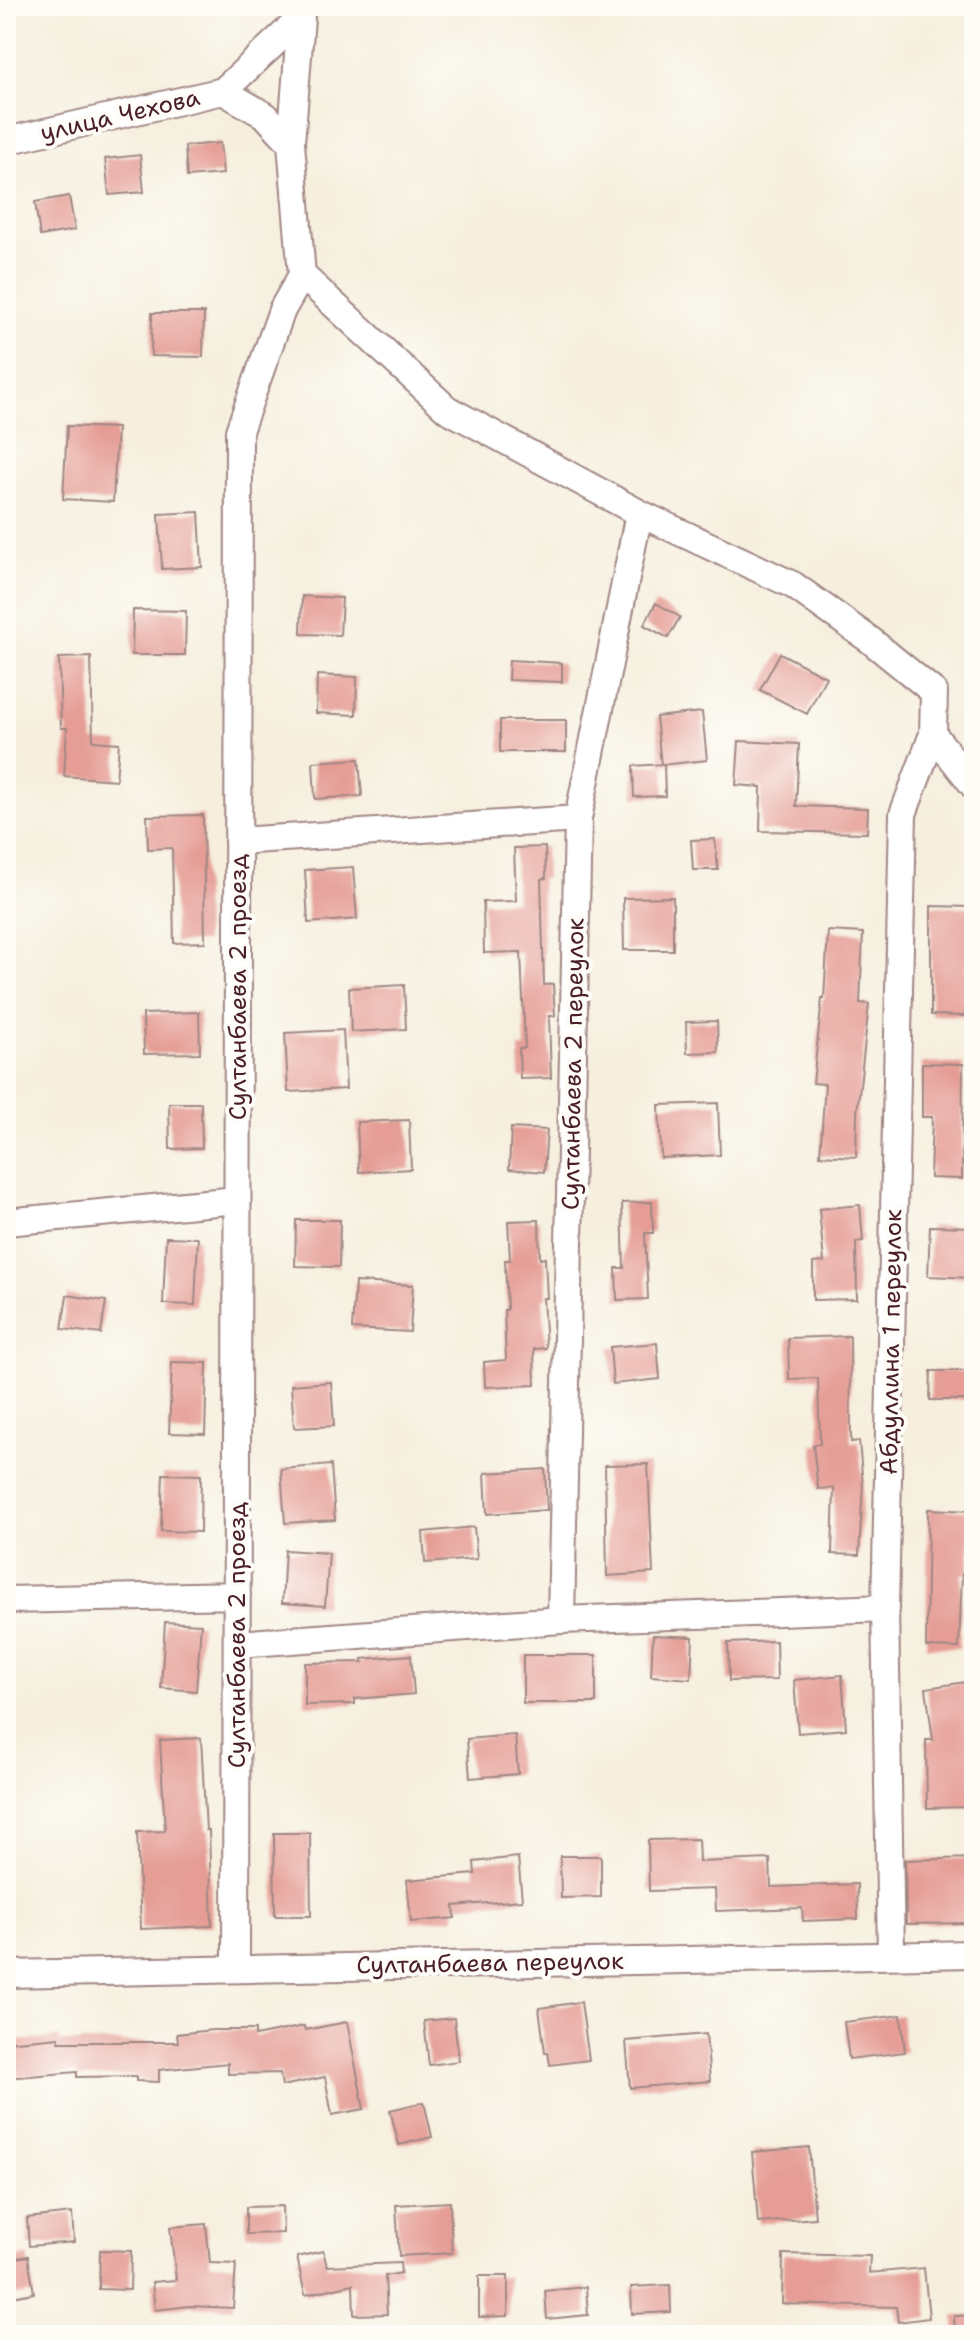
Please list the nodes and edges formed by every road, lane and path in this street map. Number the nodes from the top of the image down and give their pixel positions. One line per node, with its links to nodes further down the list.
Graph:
1 (223, 91): 2 (street, улица Чехова); 3 (street); 3 (street, улица Чехова)
2 (6, 141)
3 (291, 143): 4 (street)
4 (302, 275): 5 (street); 9 (street, Султанбаева 2 проезд)
5 (639, 513): 6 (street, Абдуллина 1 переулок); 8 (street, Султанбаева 2 переулок)
6 (933, 734): 7 (street); 14 (street, Абдуллина 1 переулок)
7 (974, 786)
8 (578, 819): 9 (street); 15 (street, Султанбаева 2 переулок)
9 (238, 841): 10 (street, Султанбаева 2 проезд)
10 (237, 1200): 11 (street); 12 (street, Султанбаева 2 проезд)
11 (6, 1222)
12 (237, 1595): 13 (street); 16 (street, Султанбаева 2 проезд)
13 (6, 1600)
14 (885, 1608): 15 (street); 17 (street, Абдуллина 1 переулок)
15 (561, 1620): 16 (street)
16 (237, 1644): 19 (street, Султанбаева 2 проезд)
17 (891, 1954): 18 (street, Султанбаева переулок); 19 (street, Султанбаева переулок)
18 (974, 1954)
19 (236, 1969): 20 (street, Султанбаева переулок)
20 (6, 1974)

